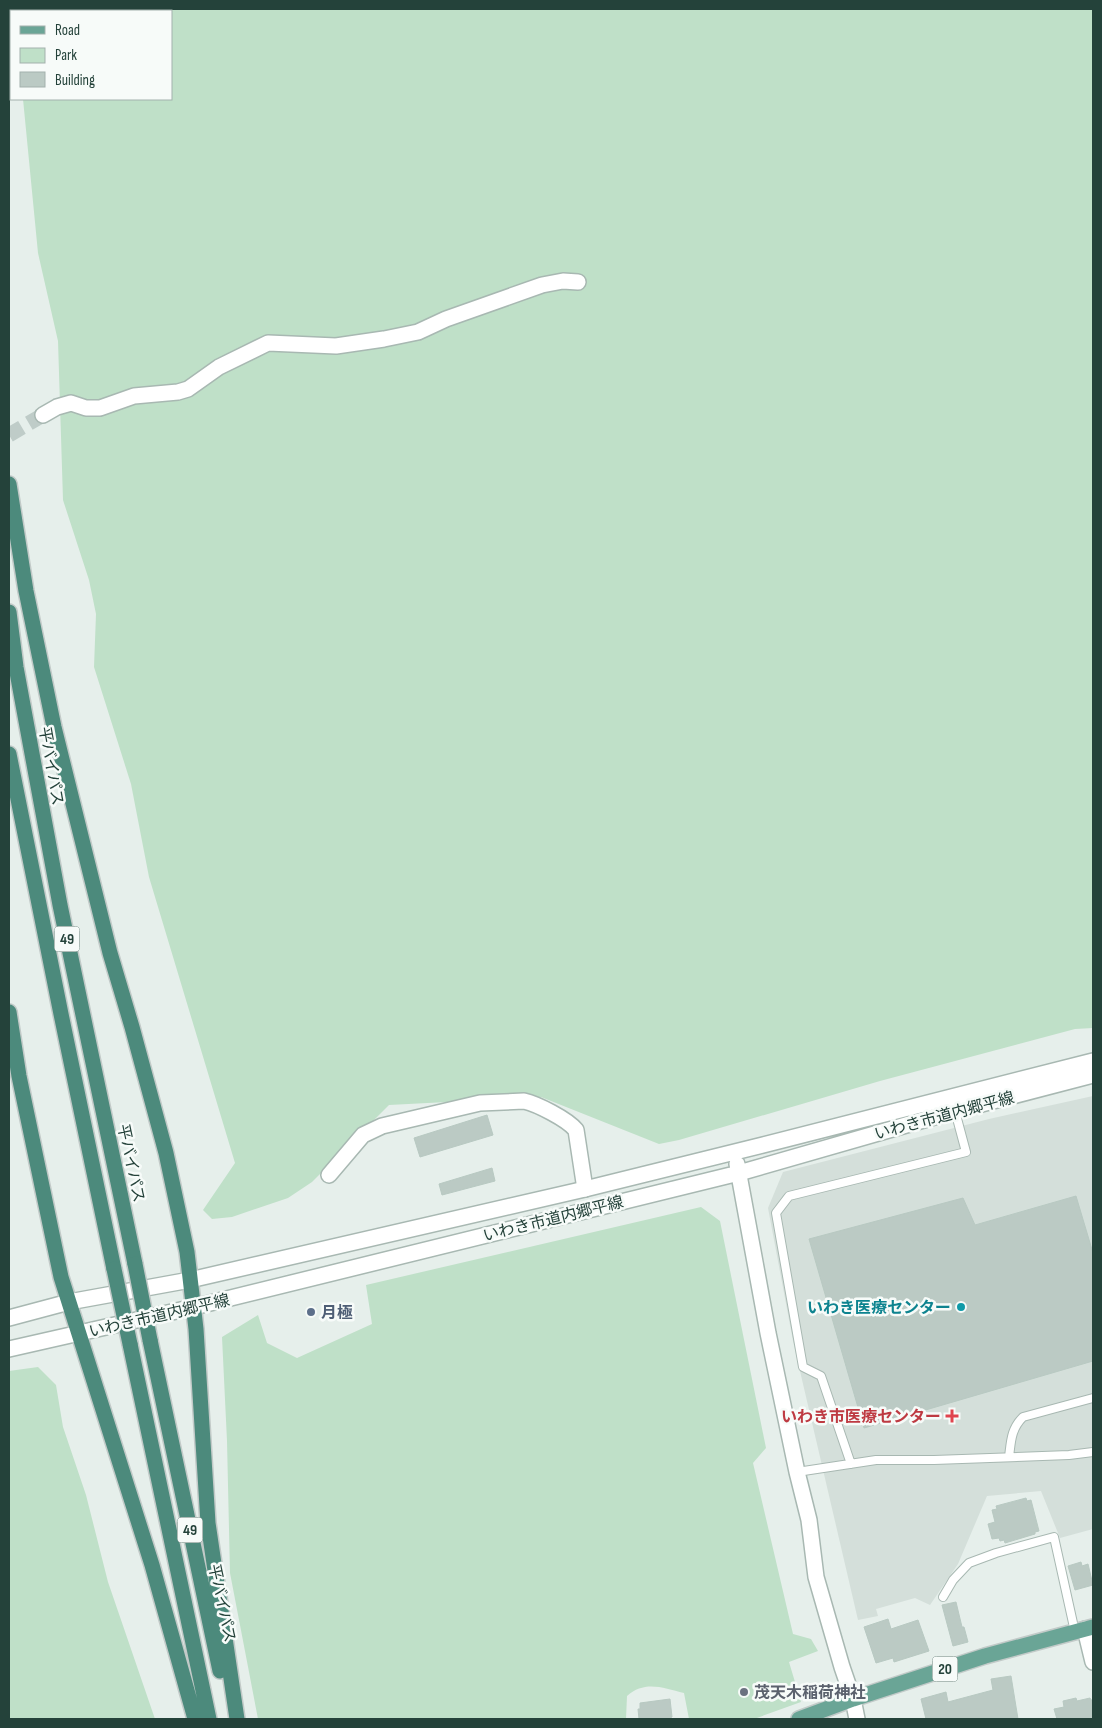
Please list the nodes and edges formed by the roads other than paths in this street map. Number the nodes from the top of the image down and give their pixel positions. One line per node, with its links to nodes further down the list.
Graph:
1 (578, 282): 2 (street)
2 (43, 415)
3 (9, 484): 14 (highway)
4 (9, 612): 31 (highway, 平バイパス / 49, bridge)
5 (9, 754): 30 (highway, 49, bridge)
6 (9, 1012): 15 (highway)
7 (1093, 1061): 10 (street, いわき市道内郷平線)
8 (1093, 1075): 9 (street, いわき市道内郷平線)
9 (955, 1110): 11 (street, いわき市道内郷平線); 23 (lane)
10 (734, 1152): 11 (street); 13 (street, いわき市道内郷平線)
11 (738, 1173): 16 (street, いわき市道内郷平線); 24 (street)
12 (329, 1175): 13 (street)
13 (585, 1189): 14 (street, いわき市道内郷平線)
14 (190, 1280): 15 (street, いわき市道内郷平線); 16 (highway)
15 (69, 1302): 17 (street, いわき市道内郷平線); 18 (highway)
16 (194, 1307): 18 (street, いわき市道内郷平線); 32 (highway)
17 (9, 1318)
18 (79, 1334): 19 (street, いわき市道内郷平線); 29 (highway)
19 (9, 1349)
20 (1093, 1398): 22 (lane)
21 (1093, 1452): 22 (lane)
22 (1009, 1457): 23 (lane)
23 (850, 1464): 24 (lane)
24 (797, 1472): 28 (street)
25 (943, 1597): 26 (lane)
26 (1084, 1629): 27 (street); 28 (main road, 20)
27 (1093, 1662)
28 (853, 1699): 33 (main road, 20); 34 (street)
29 (195, 1719)
30 (209, 1719)
31 (230, 1719)
32 (237, 1719)
33 (799, 1719)
34 (857, 1719)

